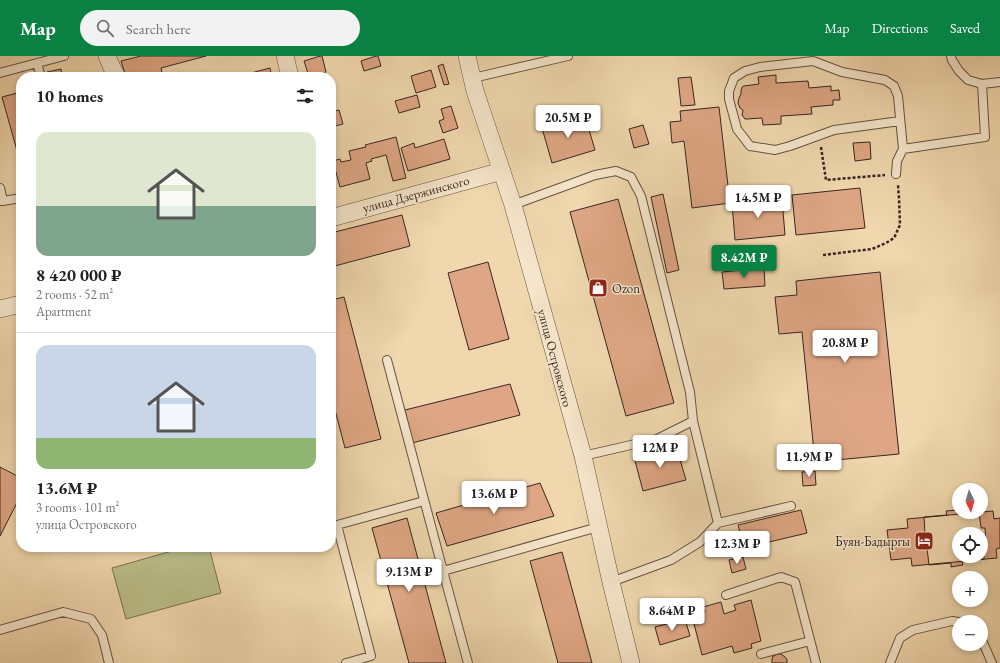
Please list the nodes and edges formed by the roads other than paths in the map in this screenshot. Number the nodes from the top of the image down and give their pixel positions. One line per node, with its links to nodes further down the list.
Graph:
1 (64, 56): 7 (lane)
2 (107, 56): 9 (street)
3 (285, 56): 10 (street)
4 (467, 56): 12 (street, улица Островского)
5 (568, 56): 12 (lane)
6 (951, 56): 14 (lane)
7 (38, 63): 8 (lane); 11 (lane)
8 (40, 72)
9 (114, 72)
10 (289, 72)
11 (0, 73)
12 (472, 78): 17 (street, улица Островского)
13 (1000, 82): 14 (lane)
14 (982, 84): 16 (lane)
15 (900, 121): 15 (lane); 16 (lane)
16 (903, 149): 18 (lane)
17 (502, 171): 22 (street, улица Островского); 23 (street, улица Дзержинского)
18 (896, 174)
19 (0, 188): 21 (lane)
20 (16, 199): 21 (lane)
21 (1, 201)
22 (513, 205): 27 (lane); 28 (street, улица Островского)
23 (336, 217)
24 (16, 305): 25 (street)
25 (0, 309)
26 (386, 360): 29 (lane)
27 (693, 421): 28 (lane); 31 (lane)
28 (583, 456): 32 (street, улица Островского)
29 (424, 501): 33 (lane); 42 (lane)
30 (791, 506): 31 (lane)
31 (718, 523): 34 (lane)
32 (598, 527): 33 (lane); 34 (street, улица Островского)
33 (443, 570): 43 (lane)
34 (611, 582): 44 (street, улица Островского)
35 (726, 595): 38 (lane)
36 (952, 621): 46 (lane)
37 (0, 630): 41 (lane)
38 (810, 641): 40 (lane); 45 (lane)
39 (987, 651): 47 (lane)
40 (762, 654)
41 (109, 663)
42 (346, 663)
43 (468, 663)
44 (631, 663)
45 (816, 663)
46 (890, 663)
47 (992, 663)

